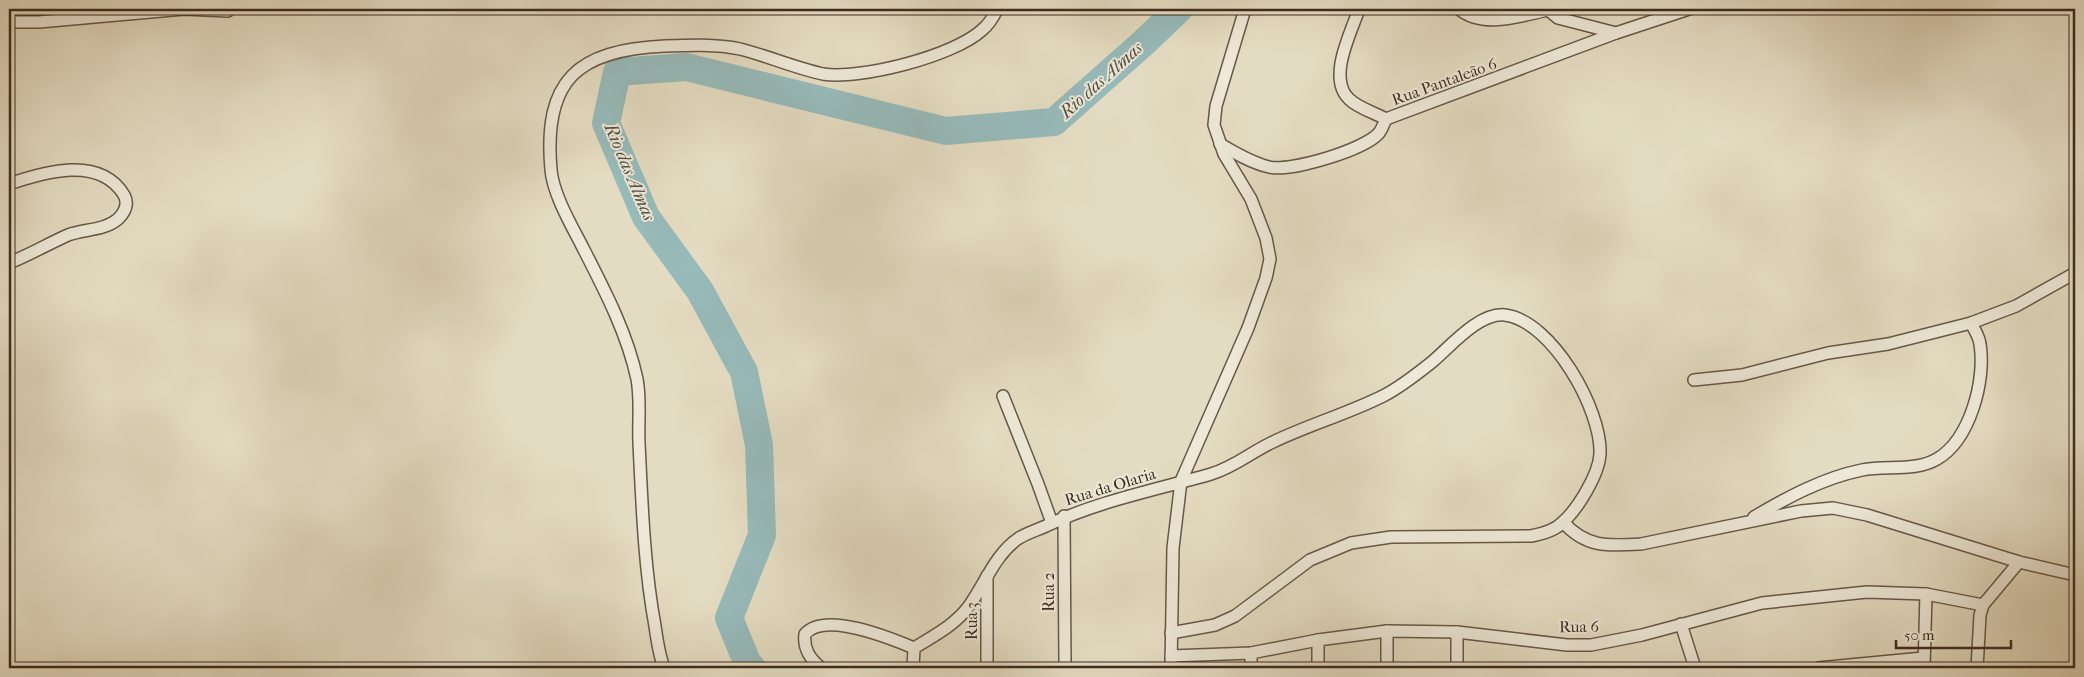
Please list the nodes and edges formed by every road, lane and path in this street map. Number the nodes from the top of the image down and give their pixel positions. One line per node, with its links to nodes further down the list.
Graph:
1 (997, 9): 38 (street)
2 (1245, 9): 11 (street)
3 (1359, 9): 10 (street)
4 (1459, 9): 5 (street)
5 (1548, 9): 9 (street)
6 (1689, 9): 9 (street, Rua Pantaleão 6)
7 (228, 10): 8 (street)
8 (9, 22)
9 (1616, 34): 10 (street, Rua Pantaleão 6)
10 (1386, 119): 11 (street, Rua Pantaleão 6)
11 (1220, 144): 18 (street)
12 (9, 184): 13 (street)
13 (9, 263)
14 (2075, 272): 15 (street)
15 (1971, 323): 16 (street); 21 (street)
16 (1694, 380)
17 (1003, 396): 22 (street)
18 (1181, 481): 19 (street, Rua da Olaria); 20 (street, Rua da Olaria); 31 (street)
19 (1064, 516): 22 (street, Rua da Olaria); 41 (street, Rua 2)
20 (1563, 522): 21 (street); 31 (street)
21 (1746, 522): 23 (street)
22 (1052, 523): 24 (street, Rua da Olaria)
23 (2019, 562): 25 (street); 27 (street)
24 (987, 574): 33 (street, Rua da Olaria); 40 (street, Rua 3)
25 (2075, 575)
26 (1926, 594): 27 (street, Rua 6); 28 (street, Rua 6); 36 (street)
27 (1983, 605): 49 (street)
28 (1681, 624): 30 (street, Rua 6); 47 (street)
29 (1387, 631): 30 (street, Rua 6); 32 (street, Rua 6); 45 (street)
30 (1457, 632): 46 (street)
31 (1171, 633): 35 (street)
32 (1318, 640): 34 (street, Rua 6); 44 (street)
33 (914, 648): 37 (street); 39 (street)
34 (1251, 653): 35 (street, Rua 6); 43 (street)
35 (1171, 656): 42 (street)
36 (1924, 663): 48 (street)
37 (818, 666)
38 (664, 668)
39 (913, 668)
40 (987, 668)
41 (1065, 668)
42 (1171, 668)
43 (1251, 668)
44 (1318, 668)
45 (1387, 668)
46 (1457, 668)
47 (1695, 668)
48 (1818, 668)
49 (1977, 668)

